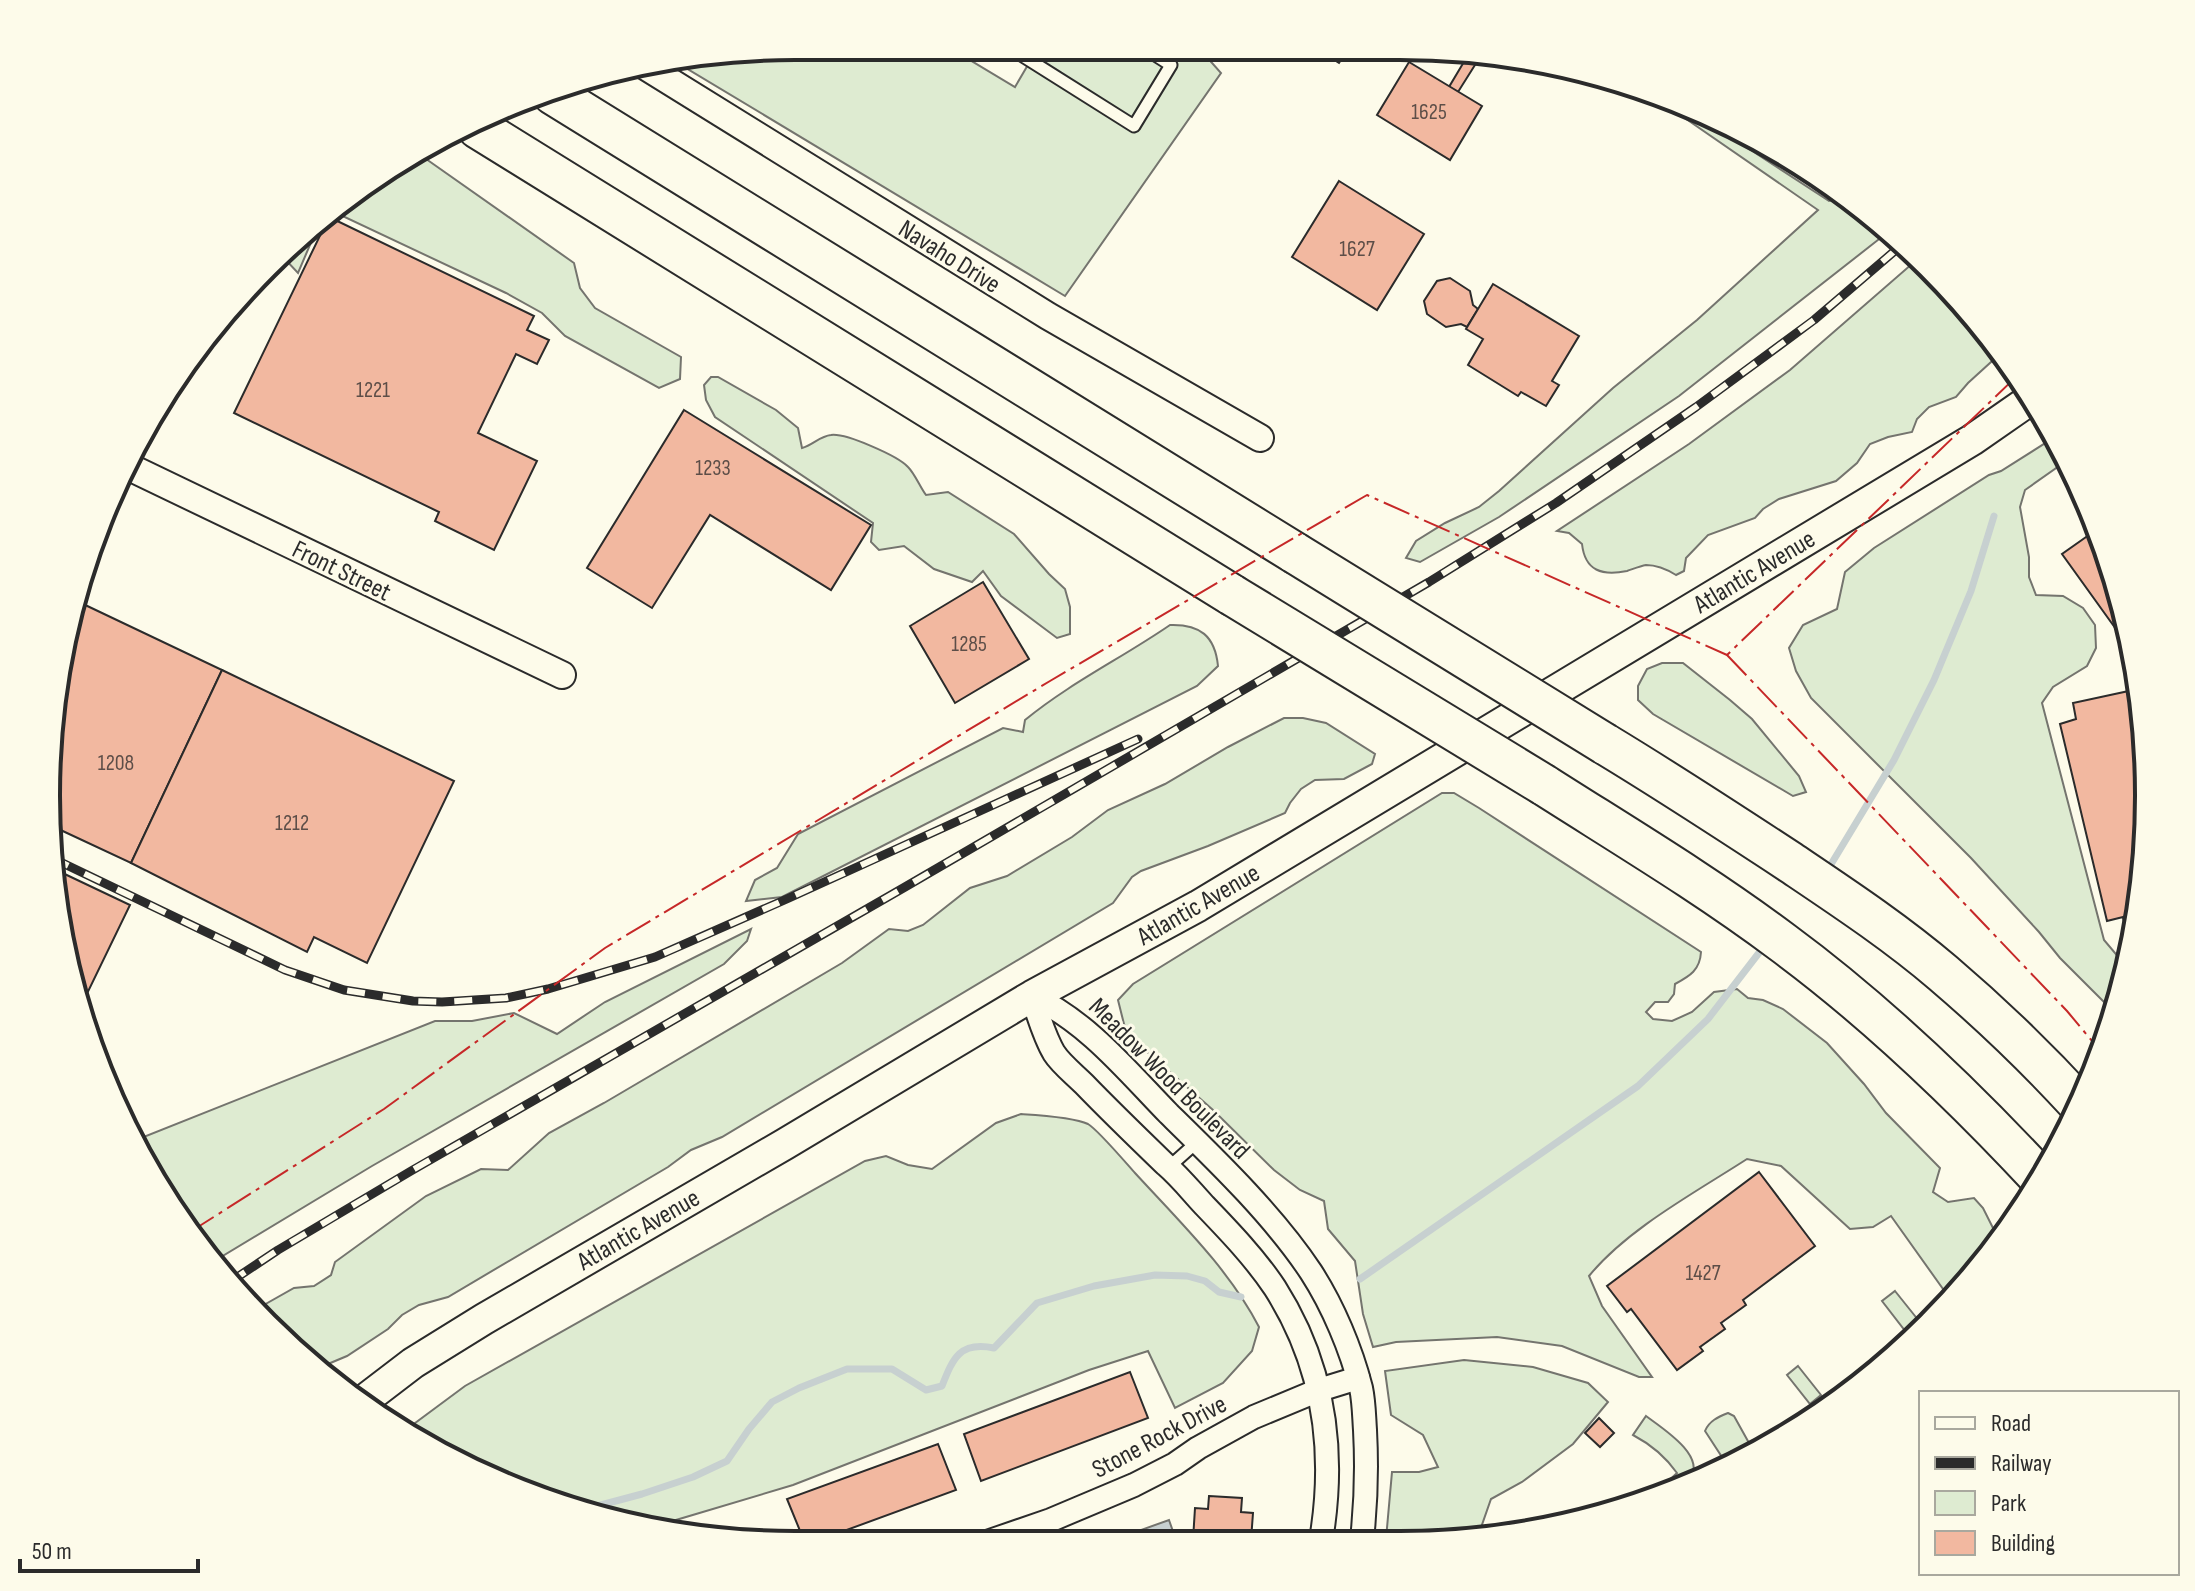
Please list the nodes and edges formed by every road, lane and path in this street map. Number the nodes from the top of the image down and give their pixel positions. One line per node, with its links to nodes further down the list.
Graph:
1 (1029, 60): 2 (lane)
2 (1163, 60)
3 (657, 73): 7 (street, Navaho Drive)
4 (560, 99): 11 (highway, bridge)
5 (482, 131): 14 (highway, bridge)
6 (2022, 405): 10 (main road, Atlantic Avenue)
7 (1260, 438)
8 (136, 470): 9 (street, Front Street)
9 (562, 675)
10 (1032, 996): 12 (street, Meadow Wood Boulevard); 13 (street); 17 (main road, Atlantic Avenue)
11 (2071, 1095)
12 (1197, 1142): 13 (lane); 15 (street, Meadow Wood Boulevard)
13 (1169, 1167): 16 (street)
14 (2032, 1170)
15 (1358, 1378): 16 (street, Stone Rock Drive); 20 (street, Meadow Wood Boulevard)
16 (1319, 1390): 18 (street, Stone Rock Drive); 19 (street)
17 (371, 1395)
18 (1050, 1531)
19 (1322, 1531)
20 (1363, 1531)

